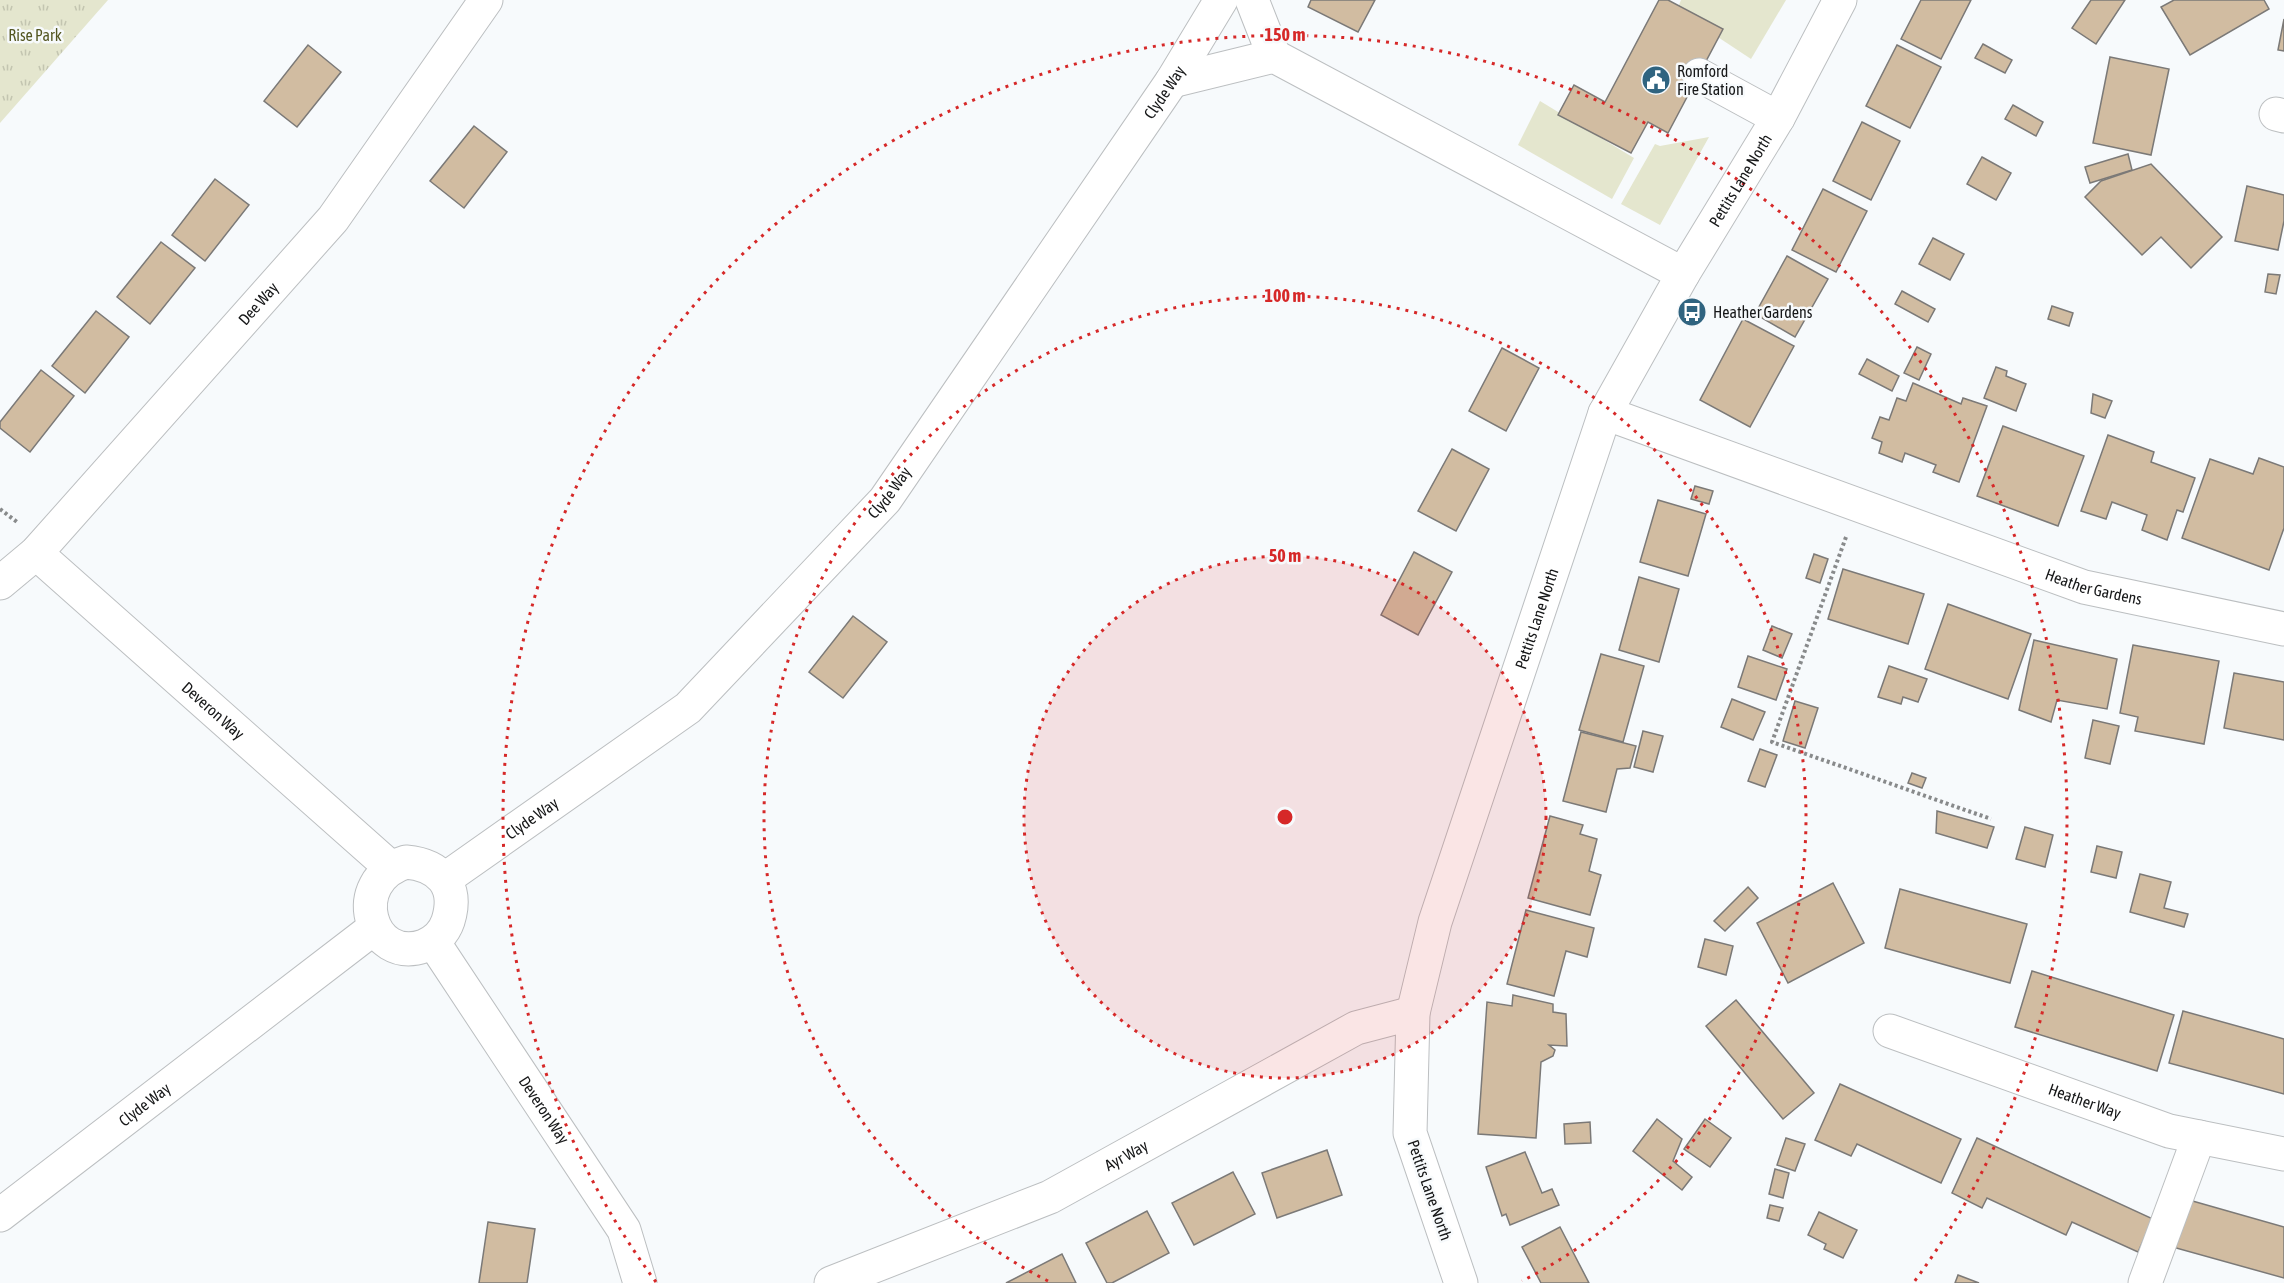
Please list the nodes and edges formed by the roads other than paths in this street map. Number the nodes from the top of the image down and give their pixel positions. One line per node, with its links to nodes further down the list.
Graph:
1 (486, 0): 11 (street, Dee Way)
2 (1221, 0): 7 (street, Clyde Way)
3 (1252, 0): 5 (street)
4 (1840, 0): 8 (street, Pettits Lane North)
5 (1274, 56): 7 (street); 9 (street)
6 (1699, 75): 8 (street)
7 (1172, 81): 15 (street, Clyde Way)
8 (1778, 118): 9 (street, Pettits Lane North)
9 (1683, 274): 10 (street, Pettits Lane North)
10 (1605, 413): 13 (street, Heather Gardens); 18 (street, Pettits Lane North)
11 (36, 553): 12 (street, Dee Way); 14 (street, Deveron Way)
12 (0, 583)
13 (2284, 629)
14 (390, 867): 15 (street); 16 (street)
15 (445, 879): 17 (street)
16 (374, 928): 17 (street); 22 (street, Clyde Way)
17 (434, 943): 23 (street, Deveron Way)
18 (1413, 1013): 24 (street, Ayr Way); 25 (street, Pettits Lane North)
19 (1890, 1031): 20 (street, Heather Way)
20 (2199, 1137): 21 (street, Heather Way); 26 (street)
21 (2284, 1154)
22 (0, 1215)
23 (640, 1283)
24 (831, 1283)
25 (1461, 1283)
26 (2145, 1283)

